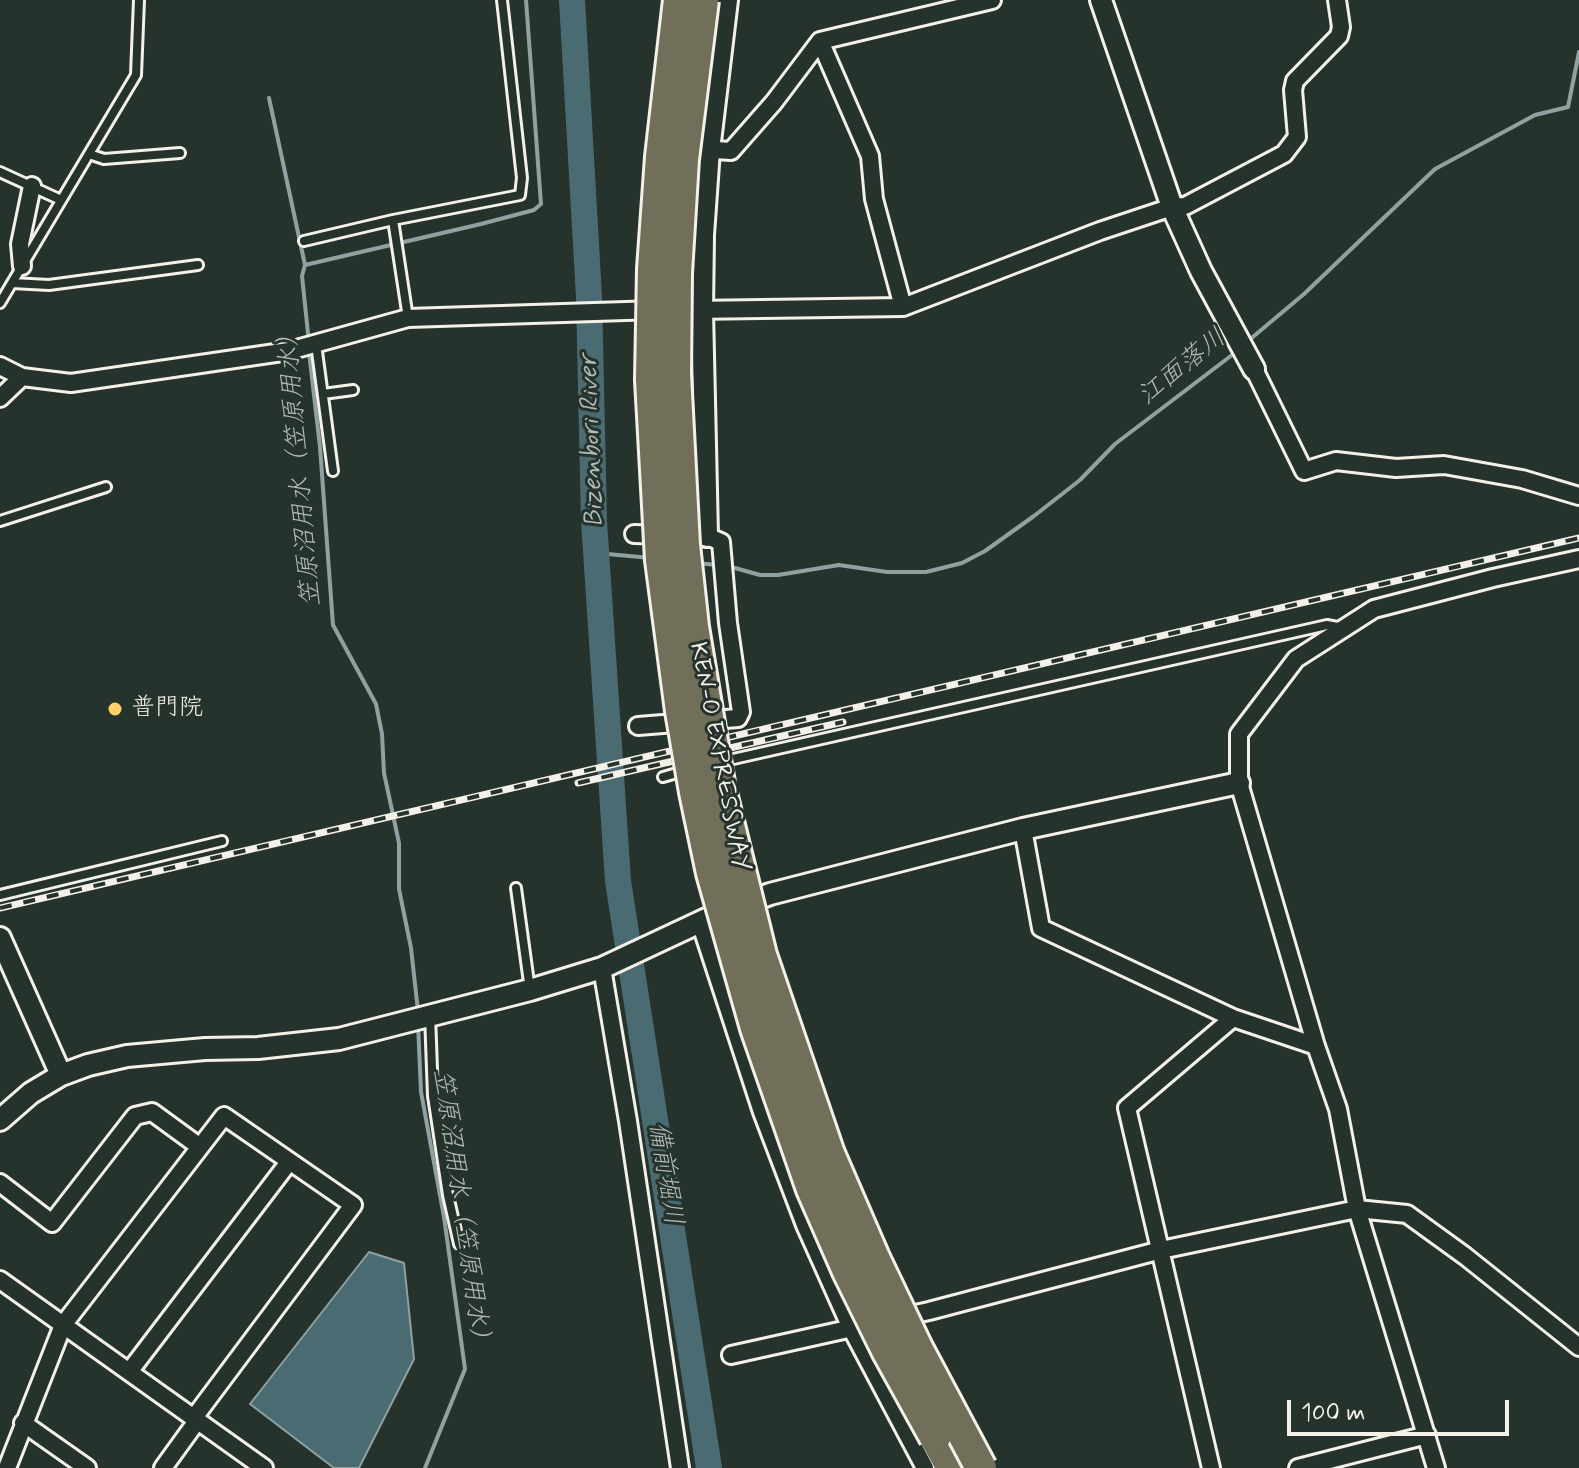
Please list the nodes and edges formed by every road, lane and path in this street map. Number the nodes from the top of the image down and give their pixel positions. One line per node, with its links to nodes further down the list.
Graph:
1 (139, 0): 13 (lane)
2 (502, 0): 18 (lane)
3 (679, 0): 79 (highway, KEN-O EXPRESSWAY, bridge)
4 (703, 0): 80 (highway, KEN-O EXPRESSWAY, bridge)
5 (727, 0): 11 (street)
6 (992, 0): 9 (street)
7 (1101, 0): 17 (street)
8 (1337, 0): 17 (street)
9 (820, 41): 11 (street); 24 (street)
10 (670, 148): 11 (street)
11 (709, 150): 25 (street)
12 (180, 153): 13 (lane)
13 (89, 154): 16 (lane)
14 (0, 172): 15 (lane)
15 (32, 186): 16 (lane); 21 (street)
16 (61, 200): 21 (lane)
17 (1172, 207): 24 (street); 28 (street)
18 (393, 220): 19 (lane); 26 (lane)
19 (304, 241)
20 (198, 265): 22 (lane)
21 (22, 266): 22 (lane)
22 (12, 283): 23 (lane)
23 (0, 303)
24 (903, 307): 25 (street)
25 (702, 310): 26 (street); 39 (street)
26 (408, 318): 27 (street)
27 (316, 344): 30 (street); 32 (lane)
28 (1246, 354): 36 (street)
29 (0, 366): 30 (street)
30 (22, 377): 33 (street)
31 (353, 390): 32 (lane)
32 (323, 394): 34 (lane)
33 (0, 398)
34 (333, 471)
35 (106, 487): 37 (lane)
36 (1579, 496)
37 (0, 521)
38 (634, 534): 39 (street)
39 (707, 536): 42 (street)
40 (1579, 559): 41 (street)
41 (1343, 629): 43 (lane); 44 (street)
42 (638, 726)
43 (663, 777)
44 (1239, 783): 45 (street); 55 (street)
45 (1023, 829): 49 (street); 54 (street)
46 (222, 841): 48 (lane)
47 (516, 888): 52 (lane)
48 (0, 895)
49 (700, 922): 51 (street); 66 (street)
50 (0, 938): 56 (street)
51 (603, 968): 52 (street); 77 (street)
52 (530, 990): 53 (street)
53 (421, 1016): 56 (street); 62 (lane)
54 (1233, 1018): 55 (street); 63 (street)
55 (1316, 1046): 61 (street)
56 (61, 1075): 57 (street)
57 (0, 1120)
58 (200, 1147): 59 (street); 60 (street); 65 (street)
59 (289, 1162): 69 (street); 70 (street)
60 (0, 1183)
61 (1357, 1209): 63 (street); 67 (street); 72 (street)
62 (459, 1244)
63 (1161, 1250): 66 (street); 81 (street)
64 (0, 1280): 65 (street)
65 (63, 1325): 69 (street); 71 (street)
66 (851, 1328): 68 (street); 78 (street)
67 (1579, 1347)
68 (731, 1355)
69 (129, 1372): 70 (street)
70 (195, 1420): 75 (street); 76 (street)
71 (23, 1423): 73 (street); 74 (street)
72 (1427, 1435): 82 (street); 83 (street)
73 (7, 1468)
74 (87, 1468)
75 (163, 1468)
76 (264, 1468)
77 (680, 1468)
78 (925, 1468)
79 (952, 1468)
80 (981, 1468)
81 (1211, 1468)
82 (1298, 1468)
83 (1436, 1468)

